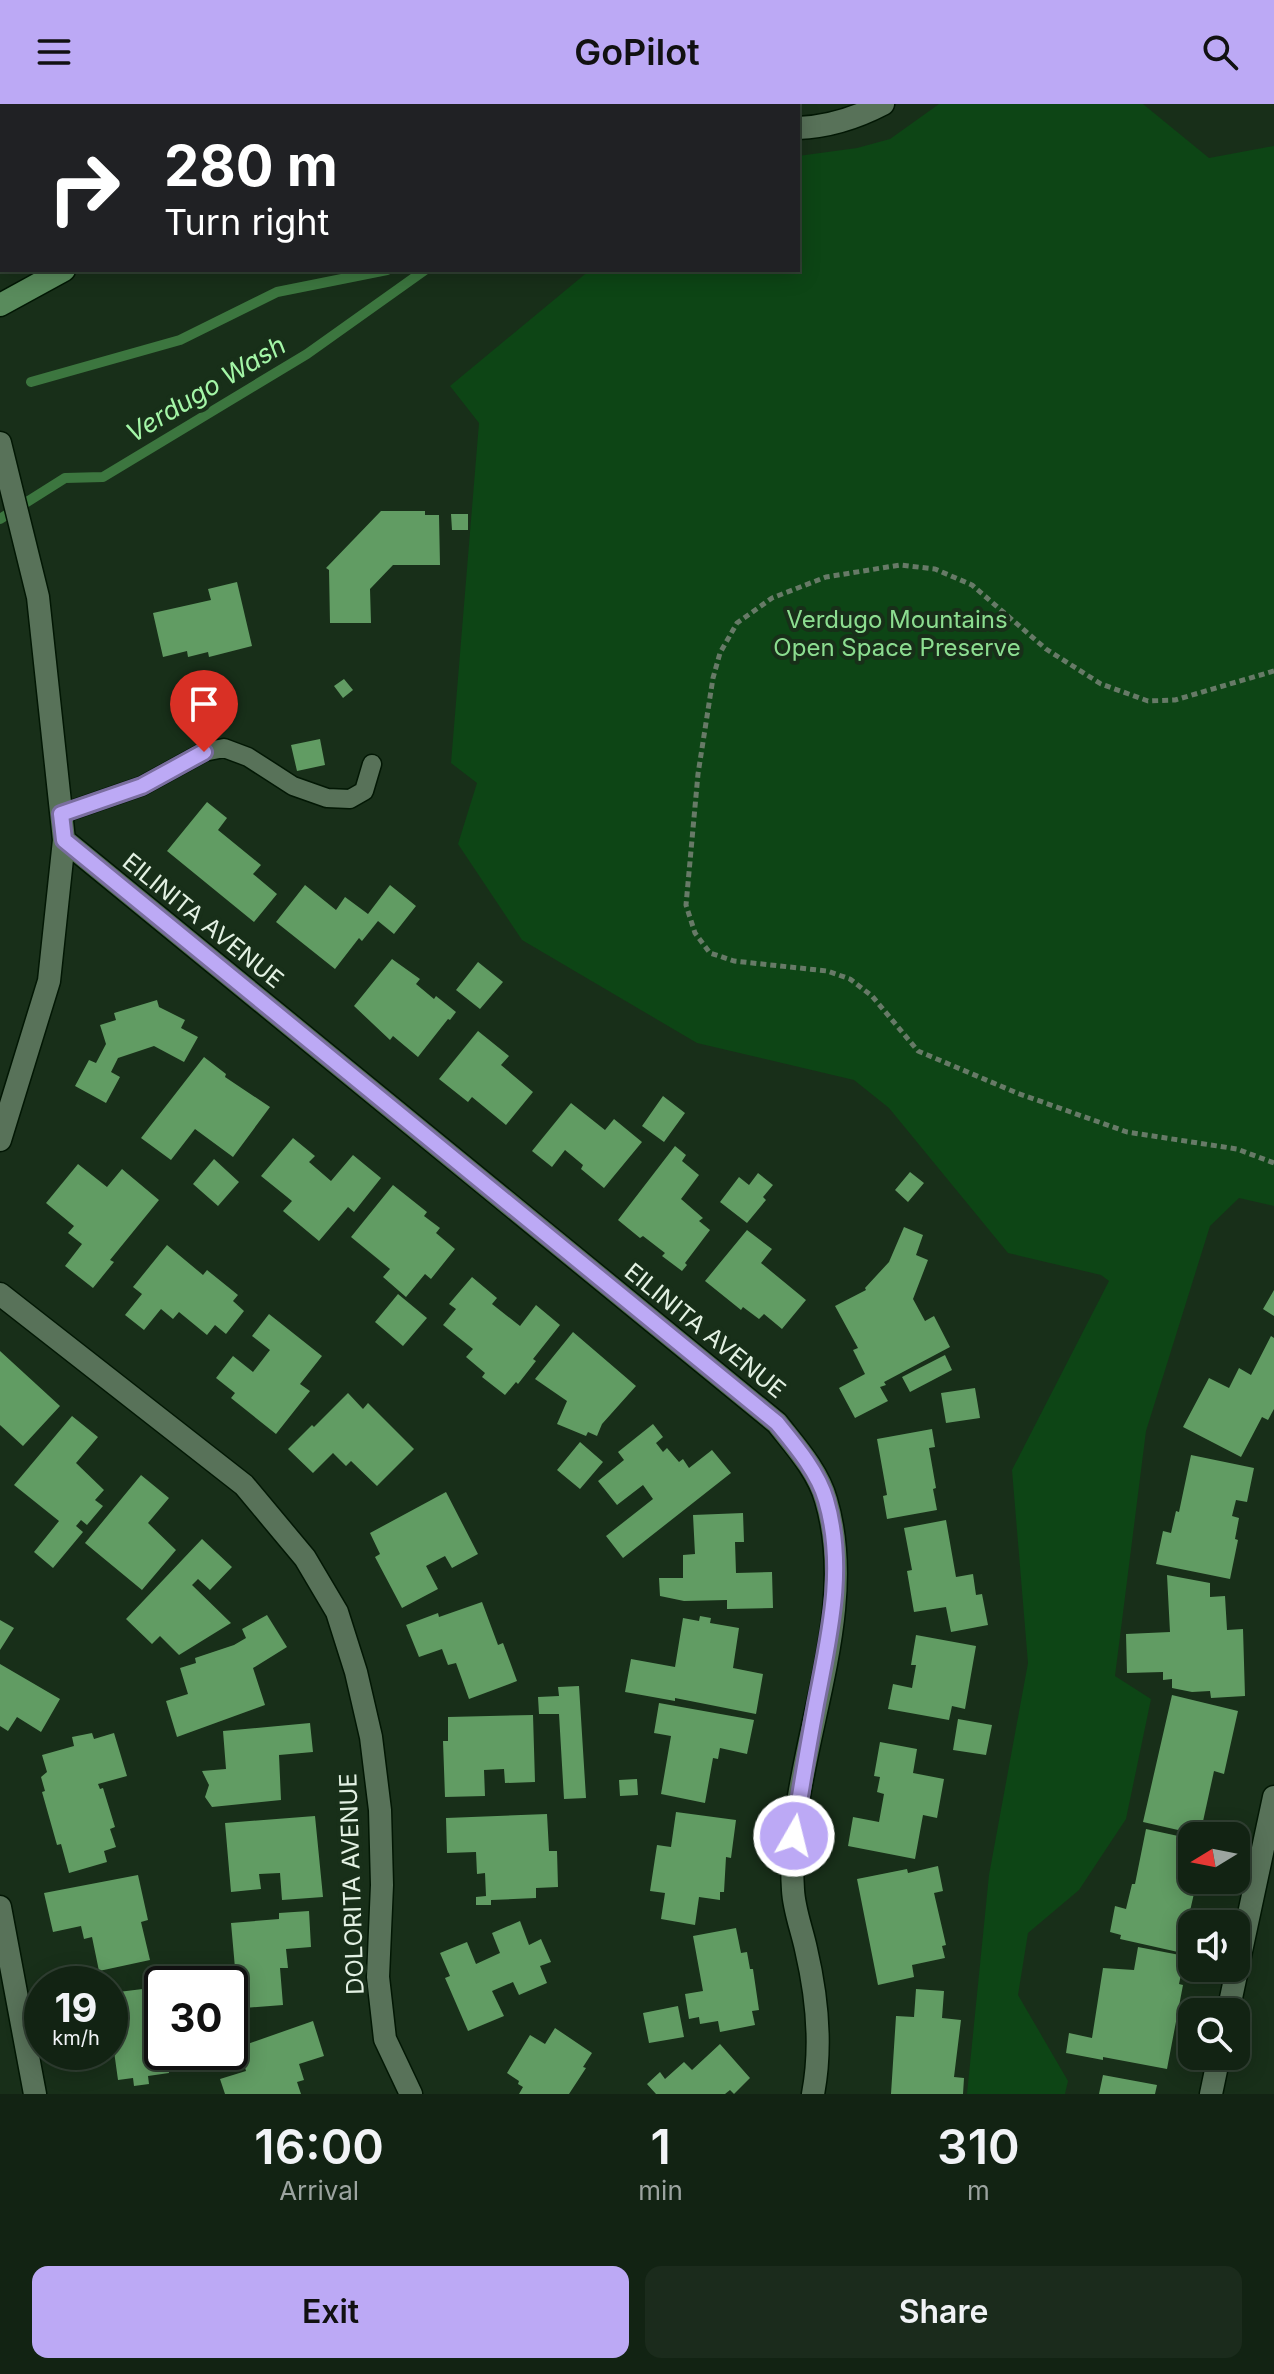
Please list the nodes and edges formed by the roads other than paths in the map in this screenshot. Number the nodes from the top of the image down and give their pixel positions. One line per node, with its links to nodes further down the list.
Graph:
1 (883, 104): 2 (street)
2 (800, 128)
3 (60, 272): 4 (main road)
4 (1, 301)
5 (0, 443): 7 (street)
6 (372, 764): 7 (lane)
7 (61, 814): 8 (street)
8 (64, 840): 9 (street); 17 (street, EILINITA AVENUE)
9 (0, 1140)
10 (0, 1294): 16 (street, DOLORITA AVENUE)
11 (1274, 1797): 13 (street)
12 (0, 1907): 15 (street)
13 (1231, 1998)
14 (1216, 2070): 18 (street)
15 (35, 2094)
16 (411, 2094)
17 (813, 2094)
18 (1211, 2094)

